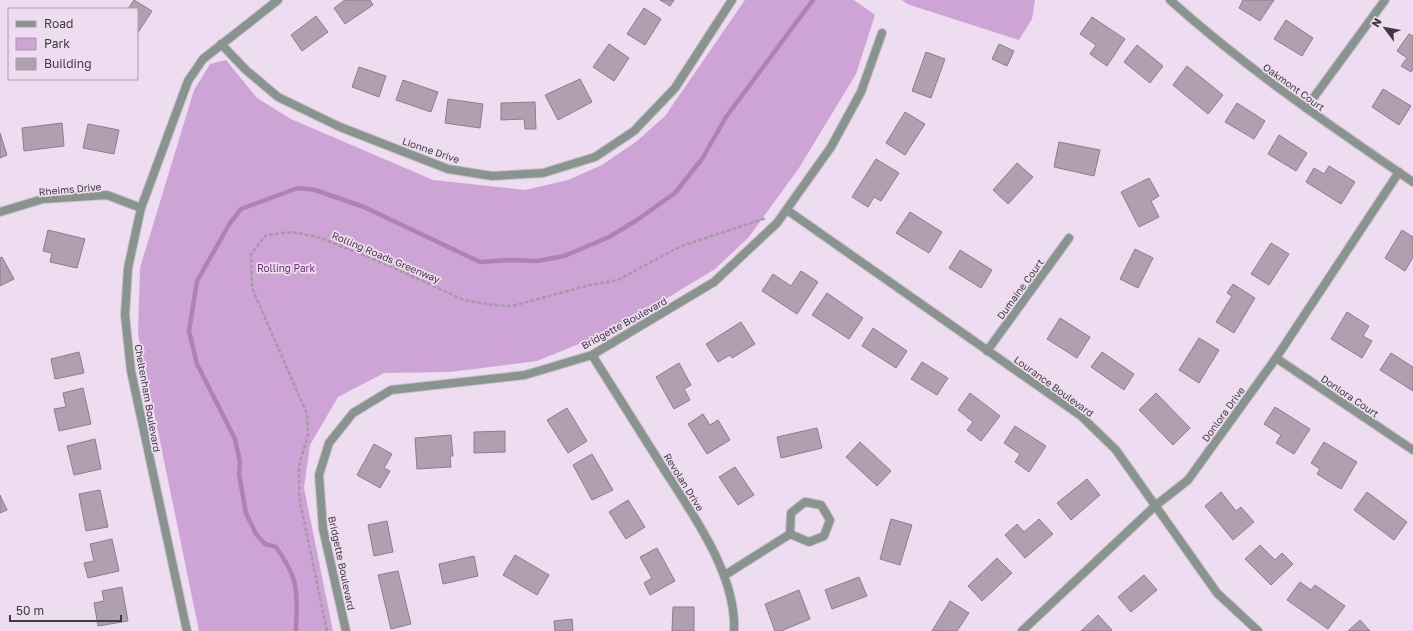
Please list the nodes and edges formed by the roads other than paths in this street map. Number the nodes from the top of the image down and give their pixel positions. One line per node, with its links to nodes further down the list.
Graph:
1 (278, 0): 6 (street, Cheltenham Boulevard)
2 (732, 0): 6 (street, Lionne Drive)
3 (1170, 0): 7 (street, Oakmont Court)
4 (1385, 0): 7 (street)
5 (882, 33): 11 (street, Bridgette Boulevard)
6 (221, 44): 10 (street, Cheltenham Boulevard)
7 (1306, 108): 8 (street, Oakmont Court)
8 (1399, 172): 9 (street, Oakmont Court); 16 (street, Donlora Drive)
9 (1413, 182)
10 (141, 208): 12 (street, Rheims Drive); 21 (street, Cheltenham Boulevard)
11 (787, 210): 14 (street, Lourance Boulevard); 15 (street, Bridgette Boulevard)
12 (0, 212)
13 (1069, 238): 14 (street, Dumaine Court)
14 (987, 351): 18 (street, Lourance Boulevard)
15 (592, 355): 20 (street, Revolan Drive); 22 (street, Bridgette Boulevard)
16 (1276, 358): 17 (street, Donlora Court); 18 (street, Donlora Drive)
17 (1413, 450)
18 (1155, 506): 24 (street, Donlora Drive); 25 (street, Lourance Boulevard)
19 (790, 534): 19 (street); 20 (street)
20 (724, 575): 23 (street, Revolan Drive)
21 (187, 631)
22 (346, 631)
23 (734, 631)
24 (1022, 631)
25 (1258, 631)

